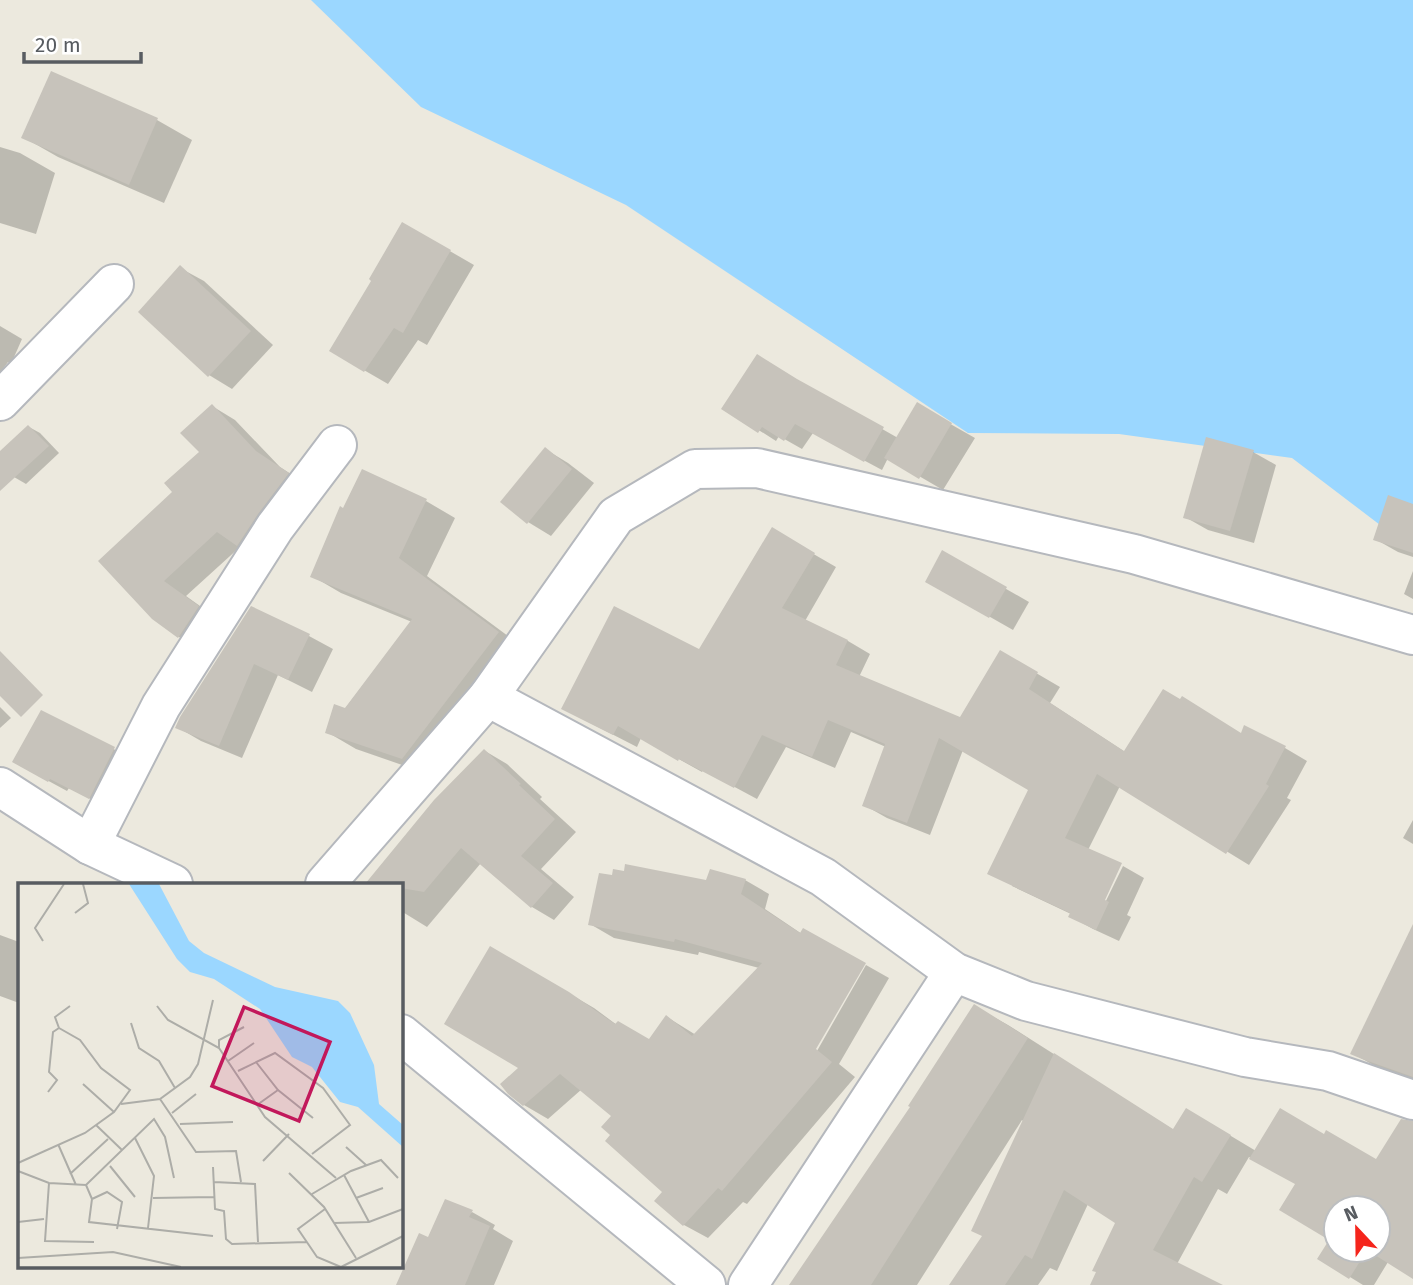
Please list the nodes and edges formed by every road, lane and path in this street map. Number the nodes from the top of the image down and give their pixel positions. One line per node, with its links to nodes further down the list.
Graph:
1 (114, 284): 2 (street)
2 (0, 401)
3 (338, 445): 7 (street)
4 (1413, 635): 5 (street)
5 (488, 697): 9 (street); 10 (street)
6 (0, 787): 7 (street)
7 (90, 845): 8 (street)
8 (171, 883)
9 (326, 883)
10 (954, 972): 12 (street); 14 (street)
11 (402, 1035): 13 (street)
12 (1413, 1100)
13 (706, 1285)
14 (748, 1285)

